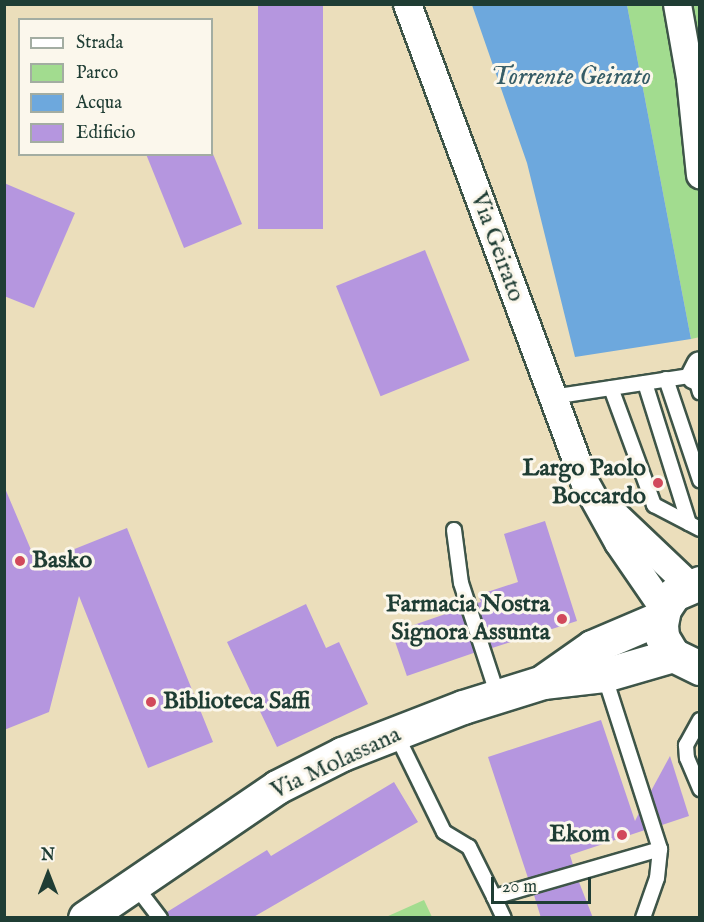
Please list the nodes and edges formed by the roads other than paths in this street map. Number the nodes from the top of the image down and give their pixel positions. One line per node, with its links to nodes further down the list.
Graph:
1 (407, 4): 8 (street, Via Geirato)
2 (677, 4): 3 (street)
3 (699, 174)
4 (698, 377): 5 (lane)
5 (666, 379): 6 (lane); 9 (lane)
6 (645, 383): 7 (lane); 11 (lane)
7 (611, 388): 8 (lane); 11 (lane)
8 (552, 397): 10 (street, Via Geirato)
9 (699, 480)
10 (588, 489): 13 (street, Via Geirato); 14 (street, Via Geirato)
11 (694, 526)
12 (454, 530): 18 (lane)
13 (694, 584): 14 (main road, Via Molassana)
14 (663, 613): 15 (main road, Via Molassana); 17 (main road, Via Molassana)
15 (690, 670): 16 (main road, Via Molassana)
16 (604, 675): 17 (main road, Via Molassana); 22 (lane)
17 (543, 682): 18 (main road, Via Molassana)
18 (498, 696): 20 (main road, Via Molassana)
19 (699, 720): 21 (lane)
20 (396, 734): 23 (main road, Via Molassana); 24 (lane)
21 (699, 789)
22 (660, 849): 24 (lane); 28 (lane)
23 (134, 884): 25 (main road, Via Molassana); 26 (lane)
24 (494, 897): 27 (lane)
25 (85, 918)
26 (160, 918)
27 (504, 918)
28 (643, 918)

